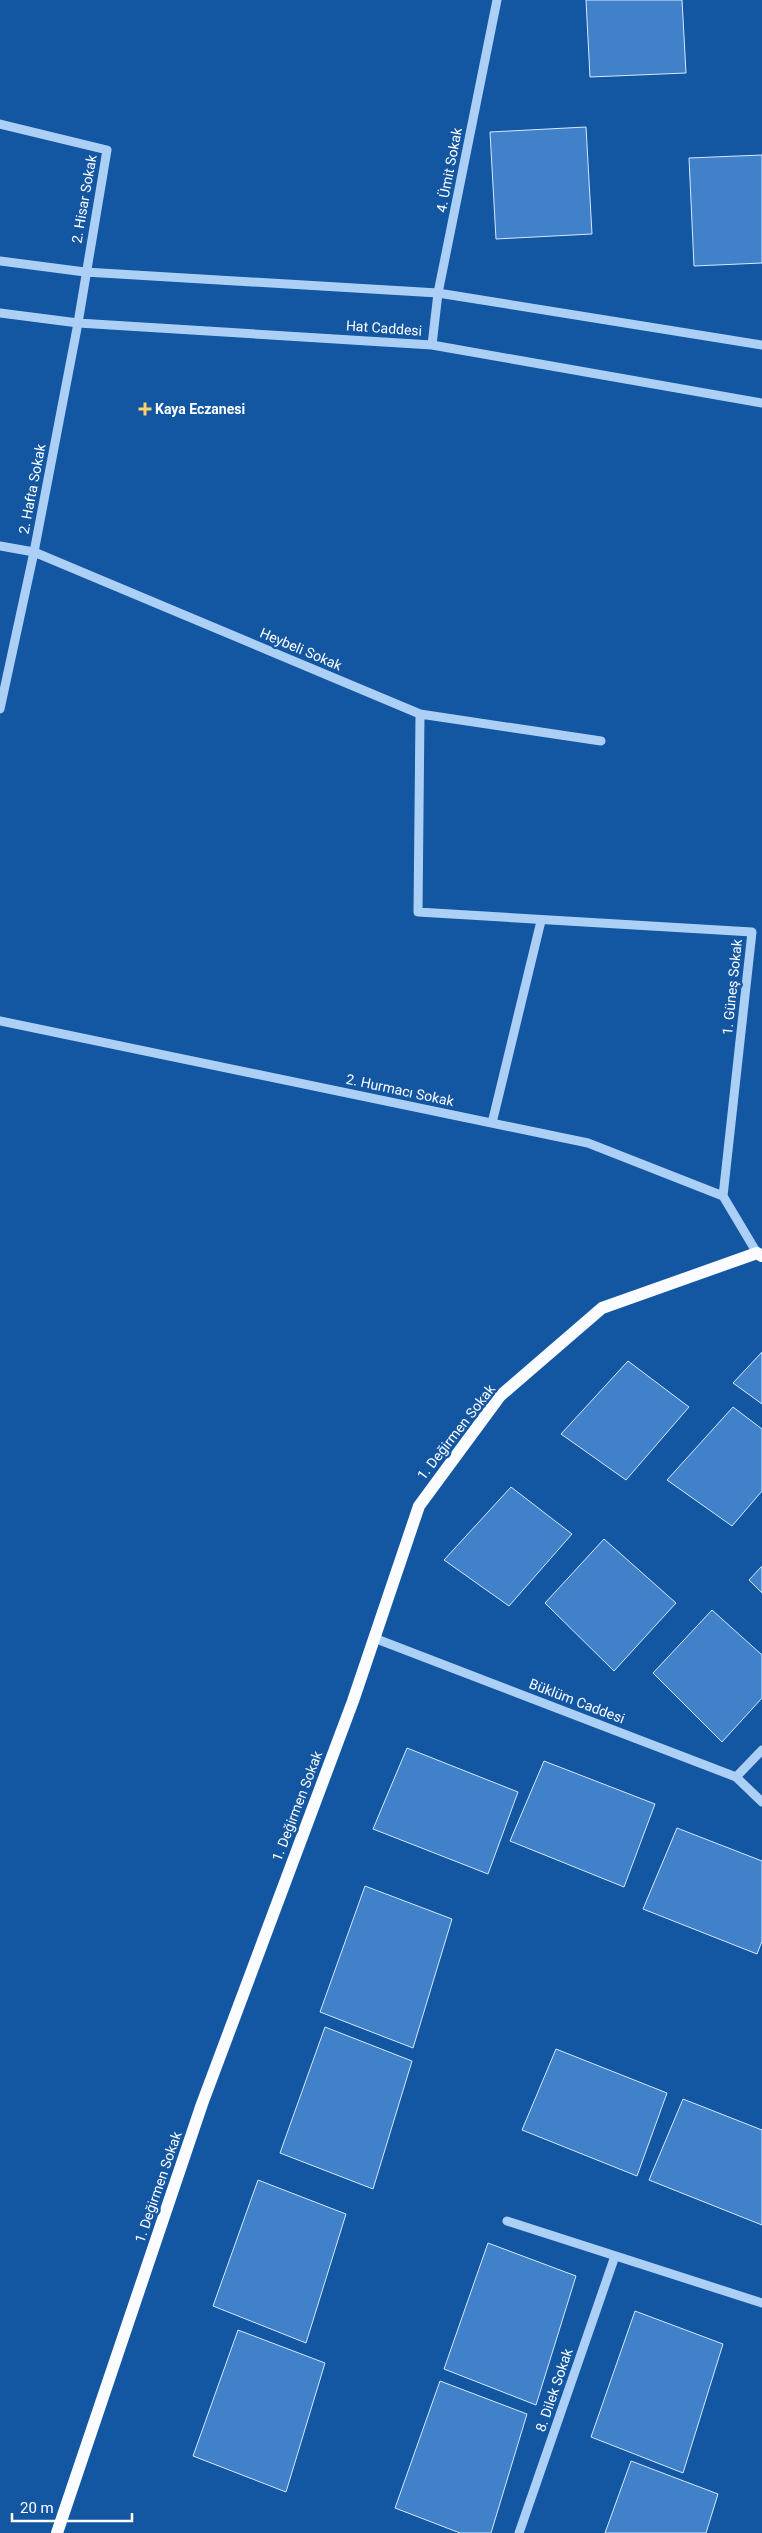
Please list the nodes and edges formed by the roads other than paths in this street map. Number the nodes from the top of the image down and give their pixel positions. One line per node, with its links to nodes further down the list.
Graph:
1 (497, 0): 5 (street, 4. Ümit Sokak)
2 (0, 124): 4 (street, 2. Hisar Sokak)
3 (0, 261): 4 (street)
4 (84, 272): 5 (street); 7 (street, 2. Hafta Sokak)
5 (438, 293): 8 (street); 9 (street, 4. Ümit Sokak)
6 (0, 313): 7 (street, Hat Caddesi)
7 (78, 323): 9 (street, Hat Caddesi); 12 (street, 2. Hafta Sokak)
8 (762, 344)
9 (432, 345): 10 (street, Hat Caddesi)
10 (762, 403)
11 (0, 546): 12 (street, Heybeli Sokak)
12 (34, 552): 13 (street, 2. Hafta Sokak); 14 (street, Heybeli Sokak)
13 (0, 709)
14 (420, 714): 15 (street, Heybeli Sokak); 16 (street, 1. Güneş Sokak)
15 (601, 740)
16 (541, 921): 18 (street); 19 (street, 1. Güneş Sokak)
17 (0, 1020): 18 (street, 2. Hurmacı Sokak)
18 (492, 1123): 19 (street, 2. Hurmacı Sokak)
19 (723, 1196): 20 (street)
20 (759, 1254): 21 (main road, 1. Değirmen Sokak)
21 (374, 1638): 23 (street, Büklüm Caddesi); 28 (main road, 1. Değirmen Sokak)
22 (762, 1750): 23 (street)
23 (736, 1777): 24 (street, Büklüm Caddesi)
24 (762, 1802)
25 (507, 2221): 26 (street)
26 (616, 2256): 27 (street); 29 (street, 8. Dilek Sokak)
27 (762, 2303)
28 (57, 2533)
29 (519, 2533)

